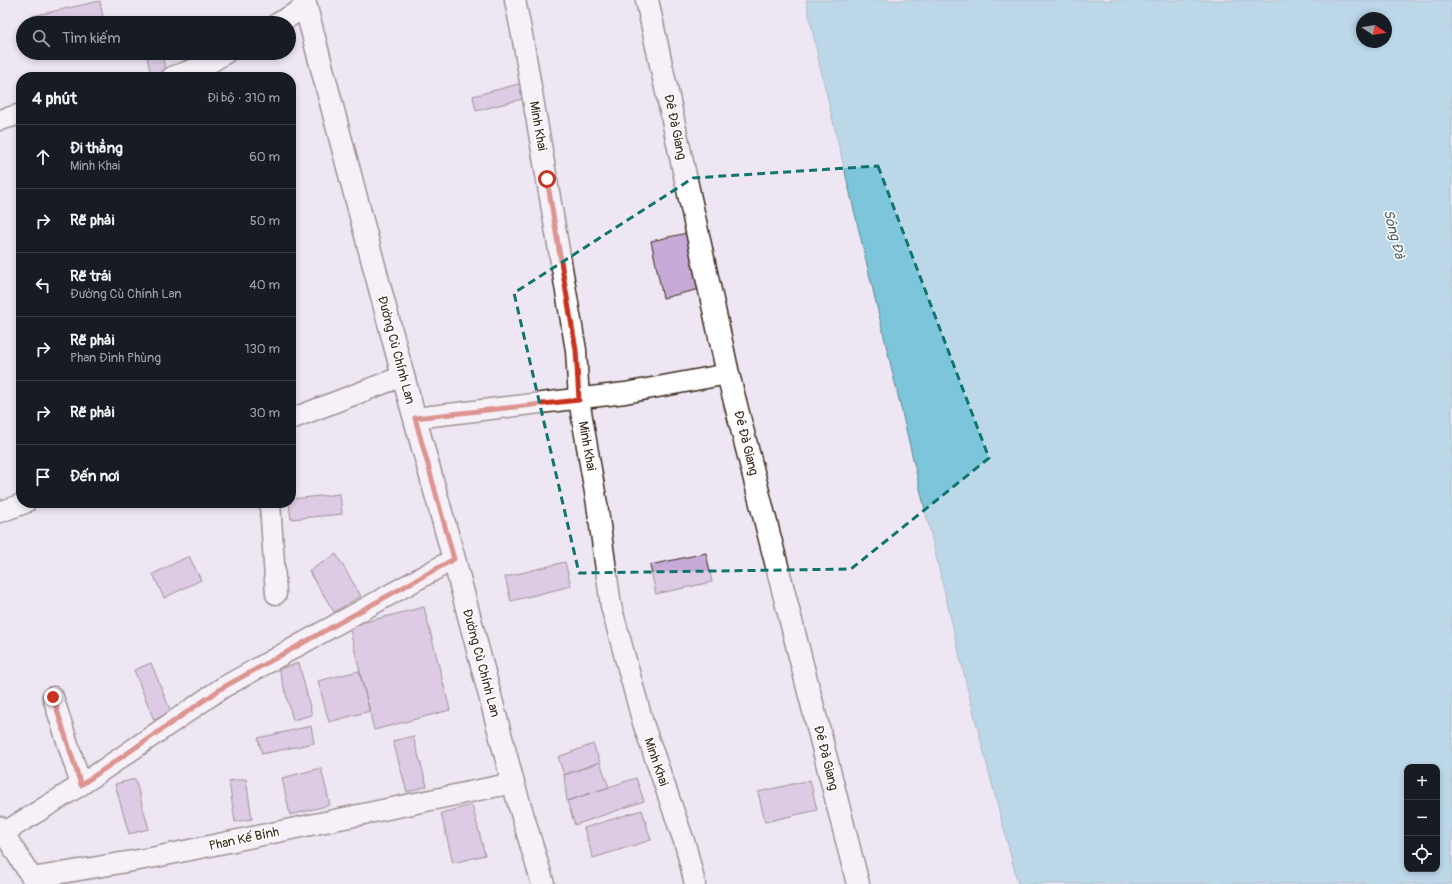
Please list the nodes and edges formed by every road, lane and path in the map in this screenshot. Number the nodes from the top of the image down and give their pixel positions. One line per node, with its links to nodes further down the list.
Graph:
1 (514, 0): 11 (street, Minh Khai)
2 (647, 0): 9 (main road, Đê Đà Giang)
3 (305, 3): 4 (street); 10 (main road, Đường Cù Chính Lan)
4 (287, 16)
5 (214, 60): 6 (street)
6 (186, 72)
7 (16, 115): 8 (street)
8 (0, 120)
9 (728, 374): 11 (street); 25 (main road, Đê Đà Giang)
10 (403, 376): 12 (street); 13 (main road, Đường Cù Chính Lan)
11 (579, 400): 13 (street); 24 (street, Minh Khai)
12 (296, 417)
13 (415, 418): 17 (main road, Đường Cù Chính Lan)
14 (16, 506): 16 (street)
15 (270, 508): 18 (street)
16 (0, 512)
17 (454, 559): 20 (main road, Đường Cù Chính Lan); 21 (street)
18 (276, 594)
19 (53, 697): 21 (street)
20 (513, 783): 22 (street, Phan Kế Bính); 23 (main road, Đường Cù Chính Lan)
21 (81, 785): 22 (street)
22 (1, 832)
23 (543, 884)
24 (696, 884)
25 (858, 884)

